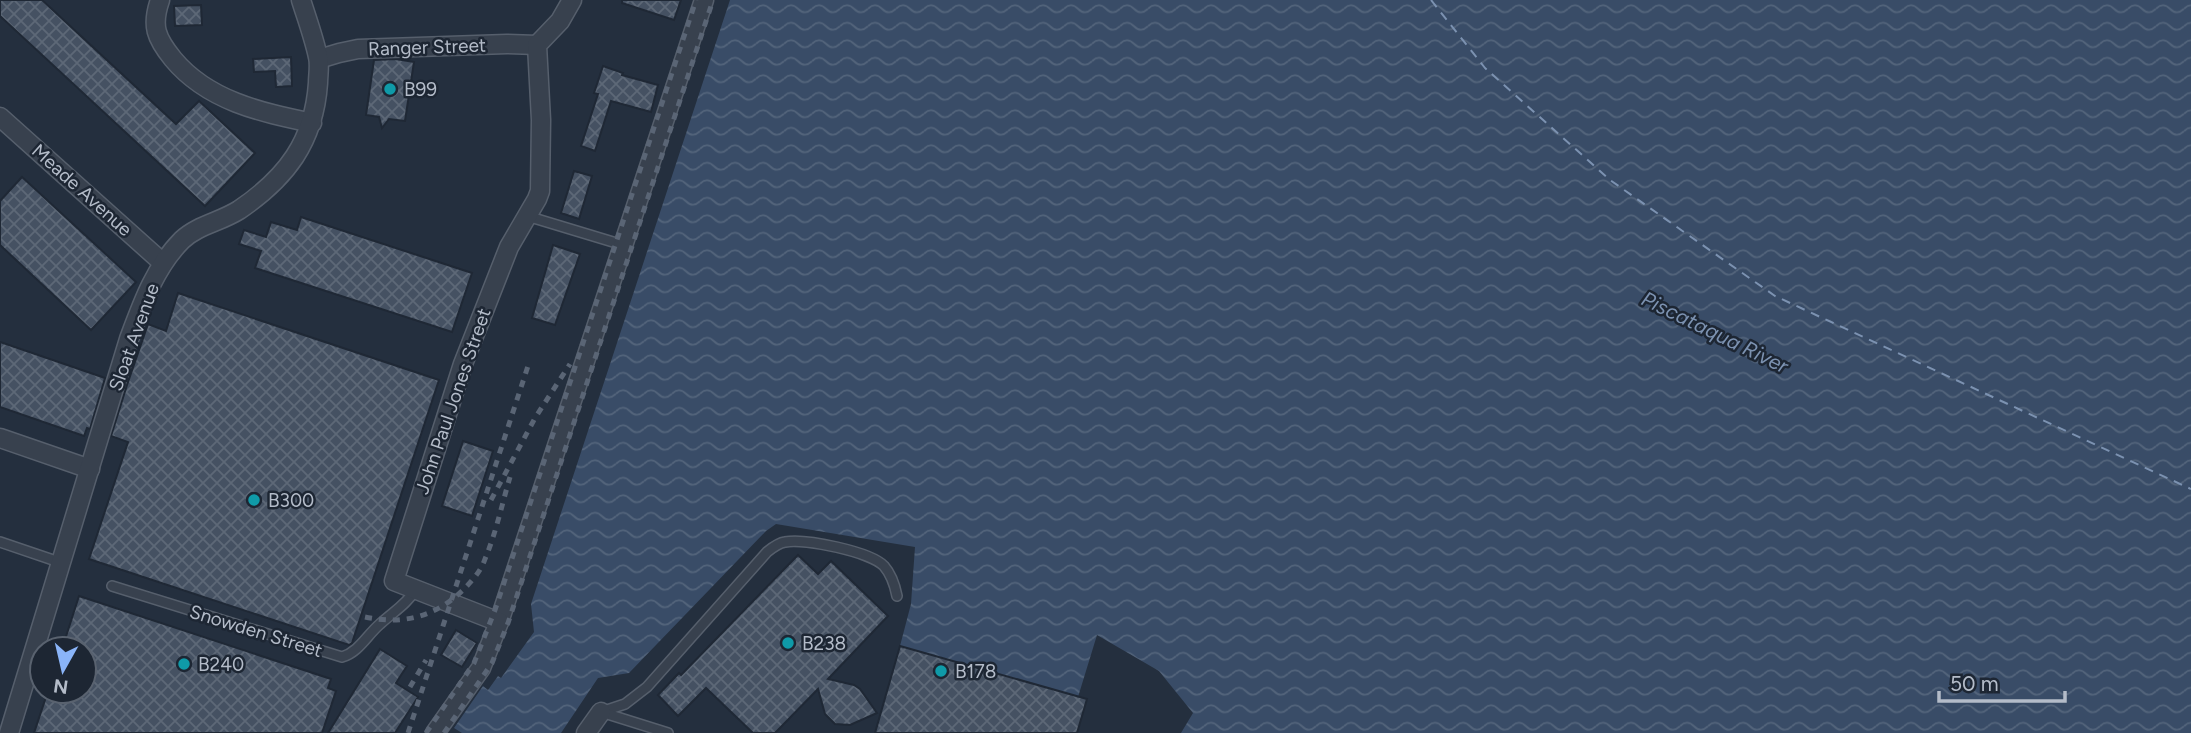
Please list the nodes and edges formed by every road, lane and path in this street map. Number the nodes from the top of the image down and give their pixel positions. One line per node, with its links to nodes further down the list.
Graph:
1 (160, 0): 8 (street)
2 (301, 0): 6 (street, Sloat Avenue)
3 (572, 0): 5 (street)
4 (704, 0): 10 (street)
5 (537, 45): 6 (street, Ranger Street); 9 (street, John Paul Jones Street)
6 (319, 59): 8 (street, Sloat Avenue)
7 (0, 117): 11 (street, Meade Avenue)
8 (312, 123): 11 (street, Sloat Avenue)
9 (527, 216): 10 (lane); 17 (street, John Paul Jones Street)
10 (623, 245): 19 (street)
11 (163, 264): 13 (street, Sloat Avenue)
12 (0, 438): 13 (street)
13 (90, 469): 15 (street, Sloat Avenue)
14 (0, 542): 15 (lane)
15 (62, 563): 21 (street, Sloat Avenue)
16 (112, 586): 17 (lane, Snowden Street)
17 (416, 589): 19 (street, John Paul Jones Street)
18 (897, 596): 20 (lane)
19 (499, 622): 22 (street)
20 (601, 712): 23 (street); 24 (lane)
21 (9, 733)
22 (435, 733)
23 (586, 733)
24 (668, 733)

